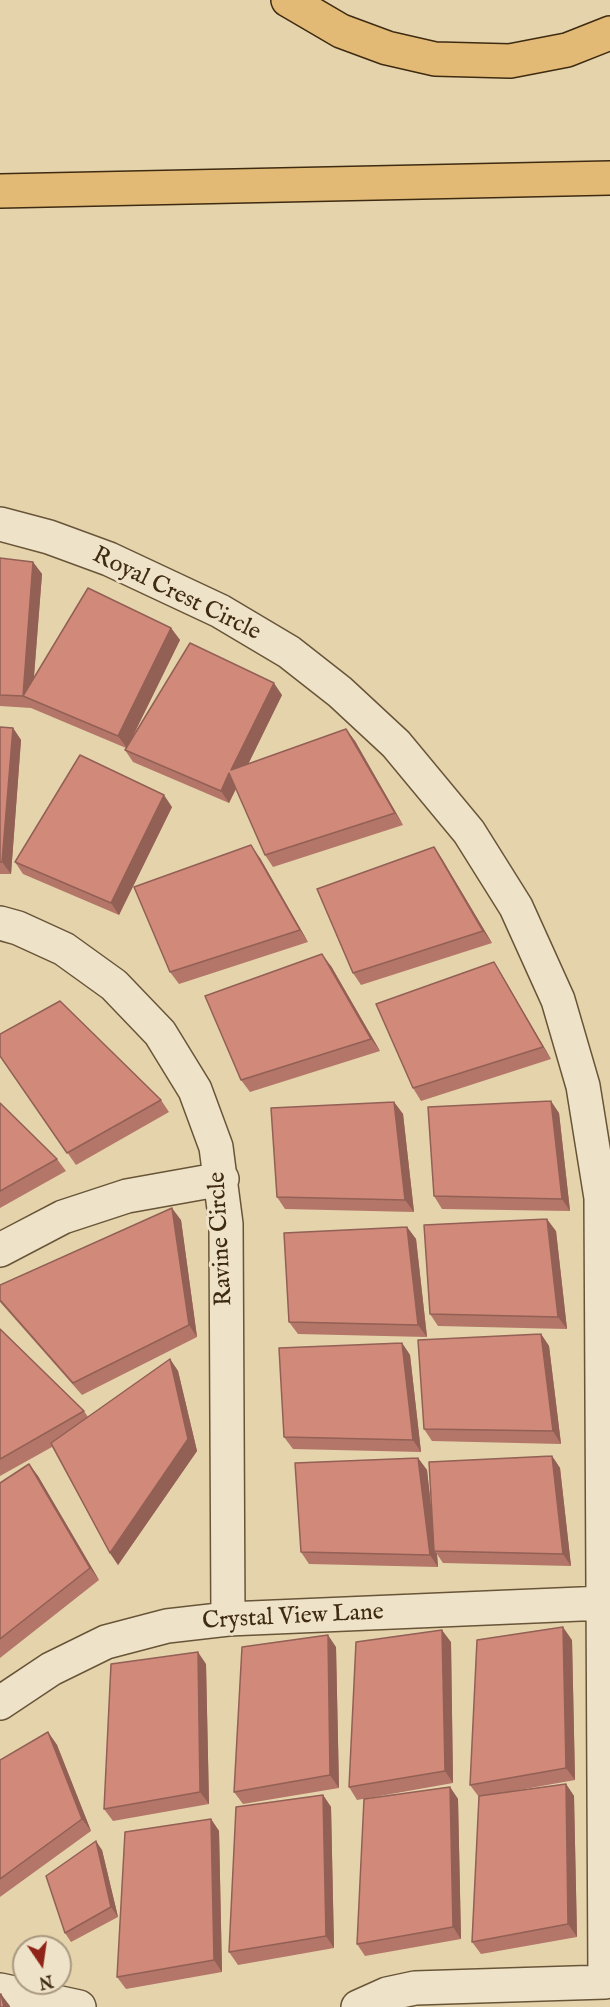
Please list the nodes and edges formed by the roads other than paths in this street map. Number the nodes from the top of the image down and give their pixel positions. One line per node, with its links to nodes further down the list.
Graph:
1 (288, 0): 2 (highway)
2 (610, 33)
3 (610, 178): 4 (highway)
4 (0, 191)
5 (0, 524): 9 (street, Royal Crest Circle)
6 (0, 923): 7 (street, Ravine Circle)
7 (222, 1179): 8 (street); 10 (street, Ravine Circle)
8 (0, 1250)
9 (604, 1603): 10 (street, Crystal View Lane); 14 (street, Royal Crest Circle)
10 (228, 1619): 11 (street, Crystal View Lane)
11 (0, 1703)
12 (0, 1990): 13 (street)
13 (79, 2007)
14 (358, 2007)

